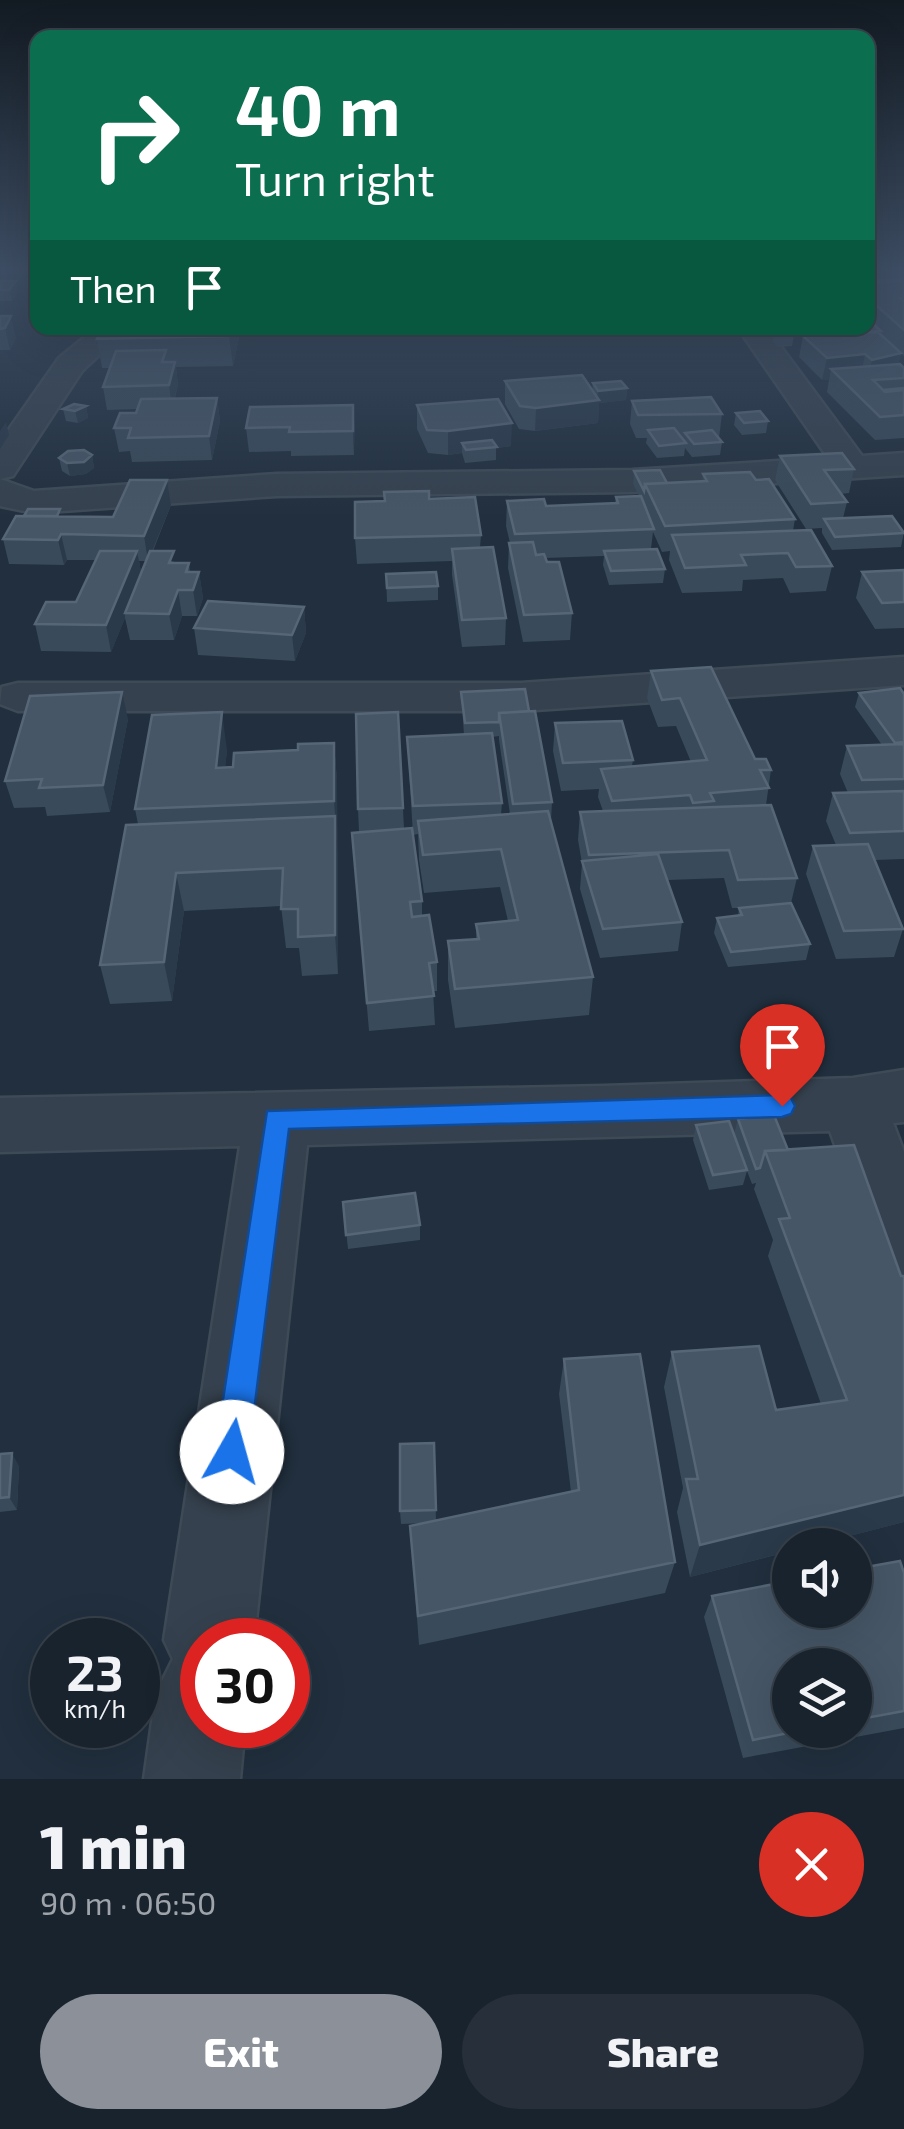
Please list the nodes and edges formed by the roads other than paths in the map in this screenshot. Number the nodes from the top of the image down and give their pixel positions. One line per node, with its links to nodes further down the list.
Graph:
1 (86, 352): 5 (street)
2 (769, 352): 4 (street)
3 (904, 464): 4 (street)
4 (852, 467): 6 (street)
5 (0, 468)
6 (0, 490)
7 (904, 672): 8 (street)
8 (18, 697)
9 (878, 1100): 10 (street); 12 (street)
10 (277, 1118): 11 (street); 13 (street)
11 (0, 1125)
12 (904, 1245)
13 (212, 1618)
14 (195, 1748): 15 (street)
15 (191, 1779)

